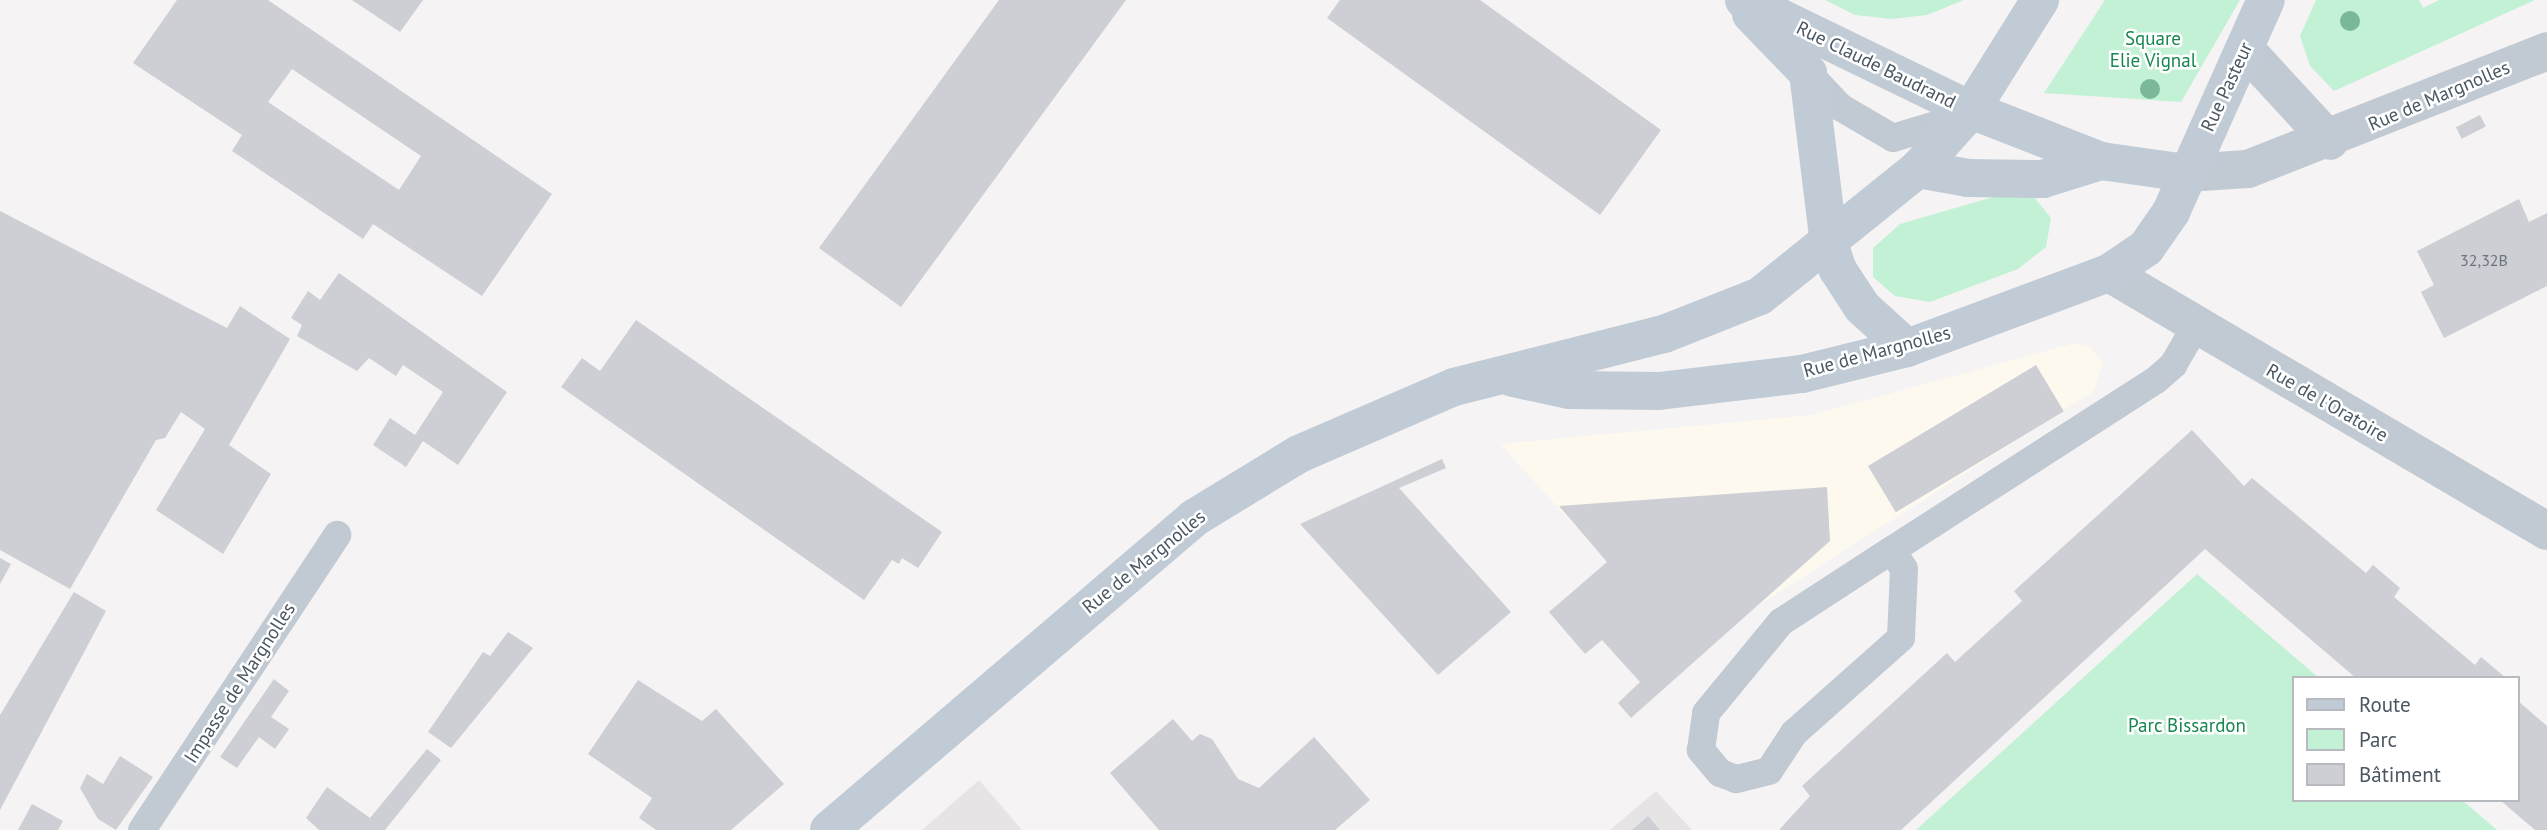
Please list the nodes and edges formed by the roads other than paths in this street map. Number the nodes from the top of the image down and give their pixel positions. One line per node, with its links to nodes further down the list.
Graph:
1 (1737, 0): 7 (street, Rue Claude Baudrand)
2 (1744, 0): 8 (street, Rue Claude Baudrand)
3 (2040, 0): 8 (street)
4 (2266, 0): 5 (street, Rue Pasteur)
5 (2245, 49): 9 (street); 12 (street, Rue Pasteur)
6 (2547, 51): 9 (street, Rue de Margnolles)
7 (1808, 73): 8 (lane); 13 (street, Rue Claude Baudrand)
8 (1971, 110): 10 (street, Rue de Margnolles); 11 (street, Rue de Margnolles)
9 (2330, 141): 12 (street, Rue de Margnolles)
10 (2101, 160): 11 (street, Rue de Margnolles); 12 (street, Rue de Margnolles)
11 (1918, 169): 13 (street, Rue de Margnolles)
12 (2186, 173): 14 (street, Rue de Margnolles)
13 (1829, 243): 16 (street); 17 (street, Rue de Margnolles)
14 (2109, 273): 15 (street, Rue de l'Oratoire); 16 (street, Rue de Margnolles)
15 (2196, 326): 18 (street, Rue de l'Oratoire); 20 (lane)
16 (1907, 348): 17 (street, Rue de Margnolles)
17 (1507, 377): 22 (street, Rue de Margnolles)
18 (2547, 531)
19 (337, 535): 21 (lane, Impasse de Margnolles)
20 (1892, 550): 20 (lane)
21 (142, 830)
22 (829, 830)

